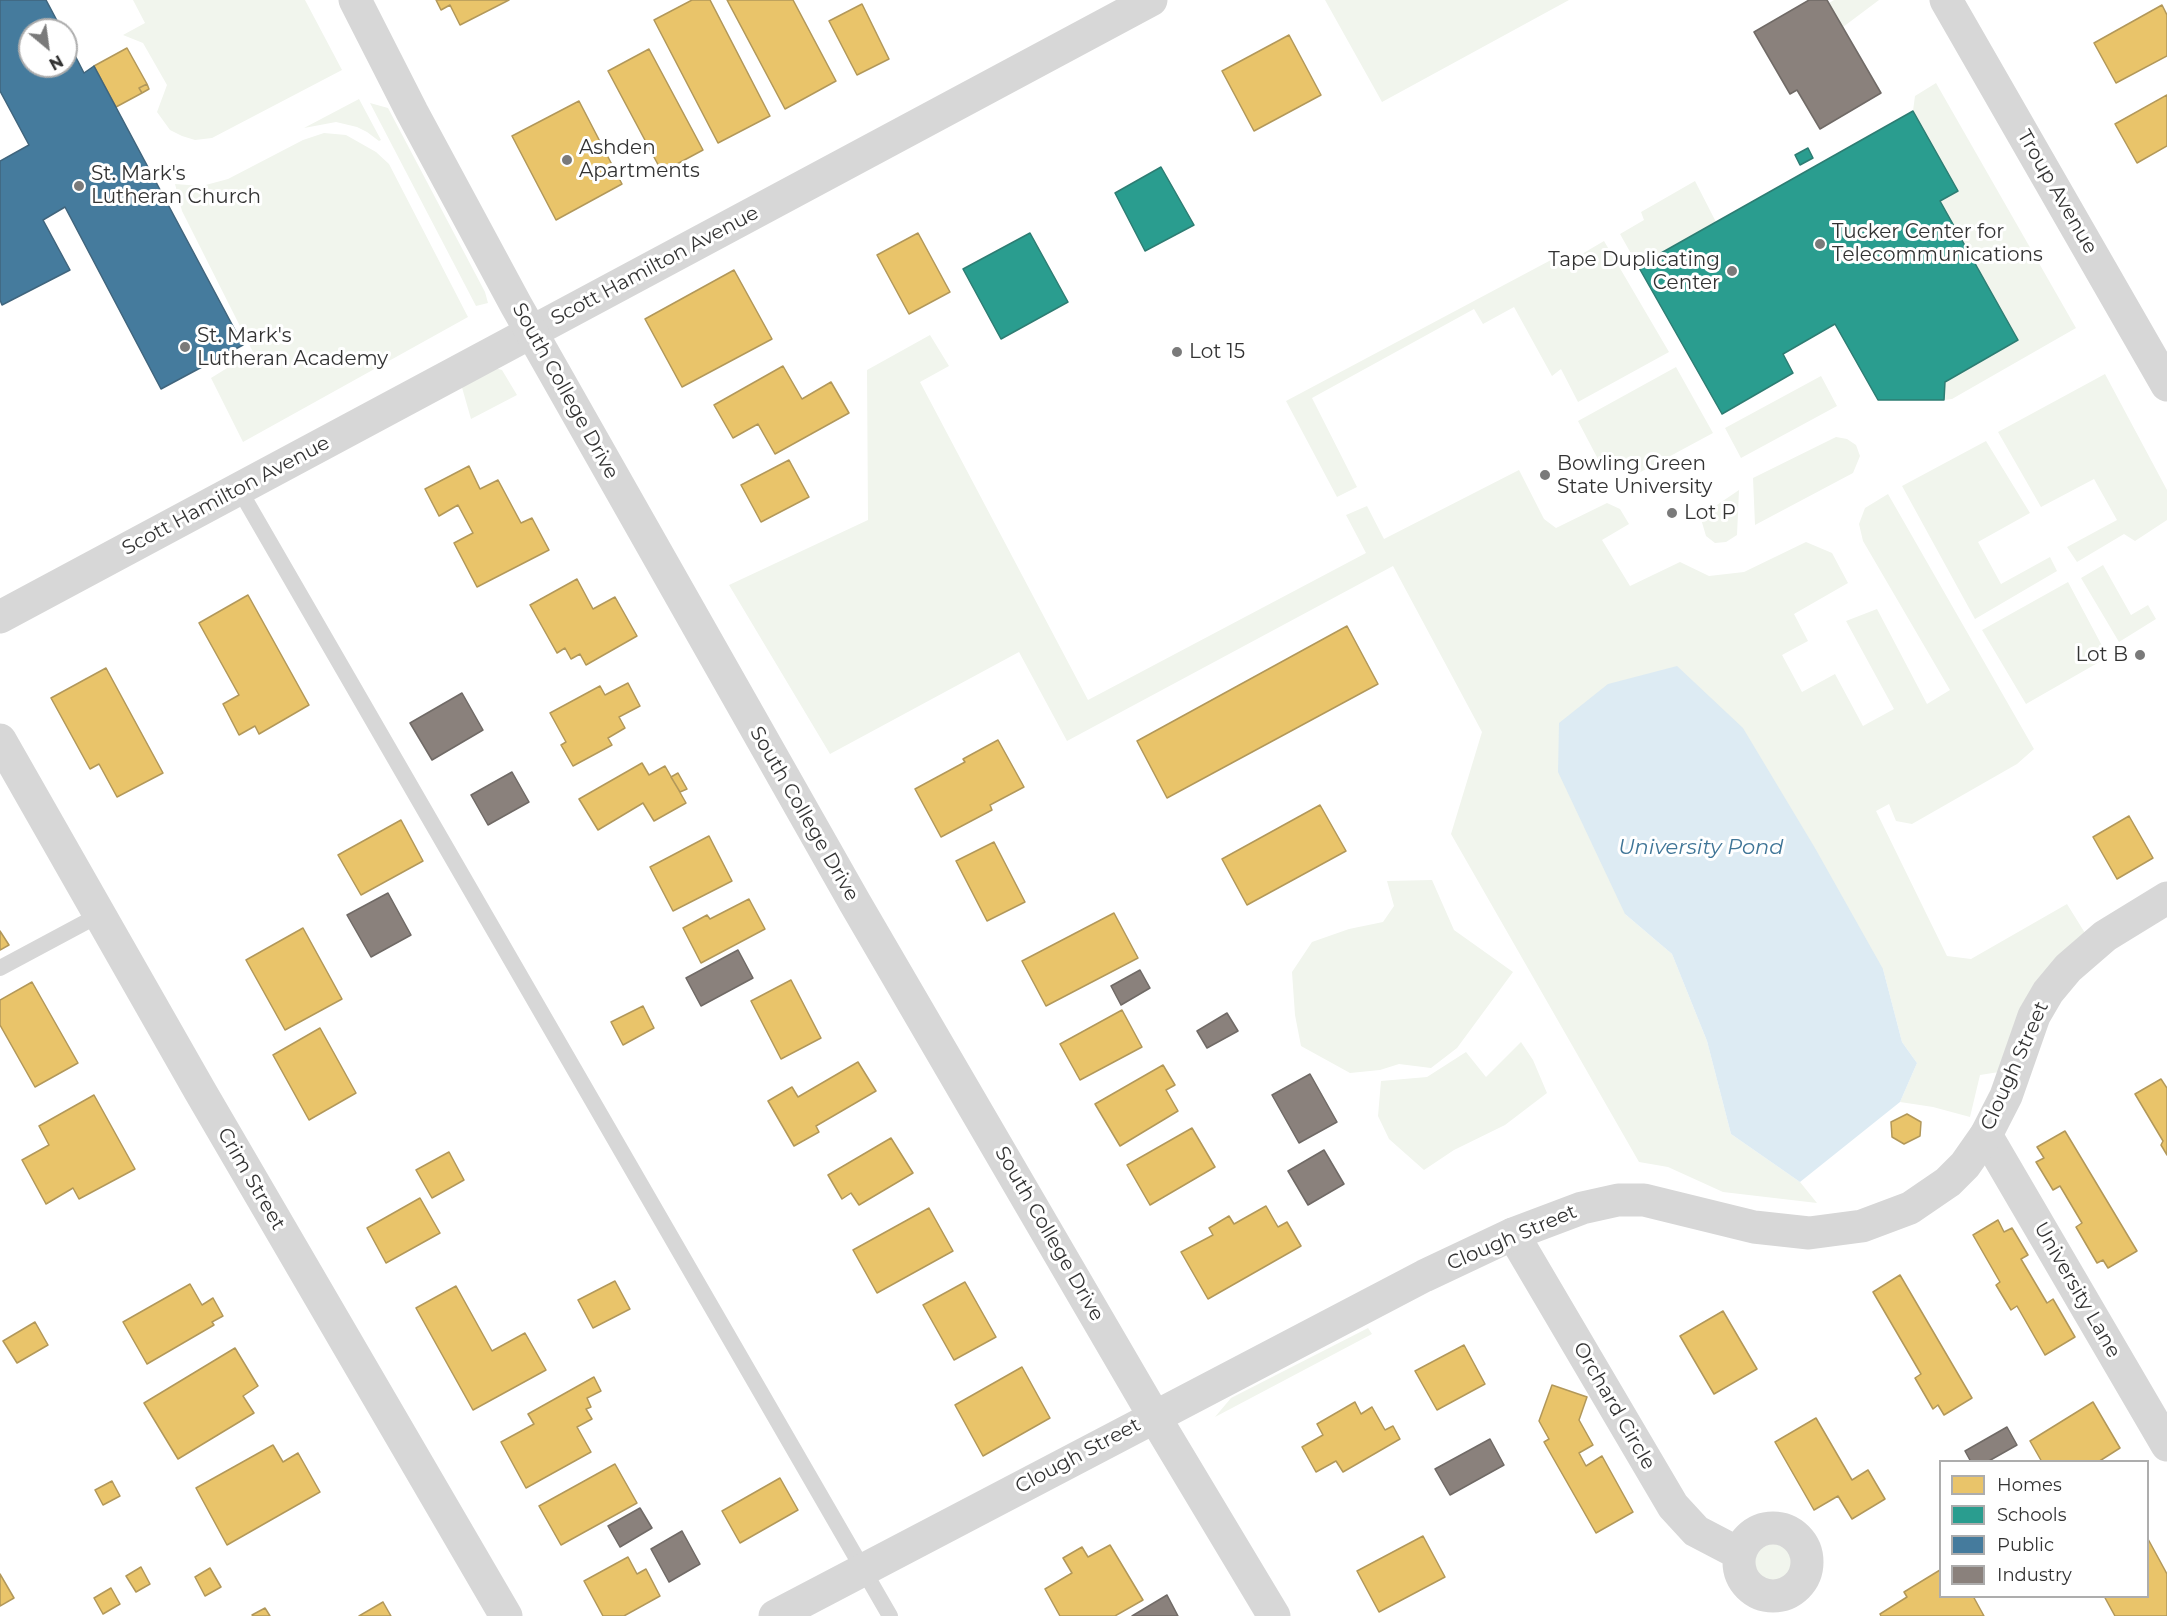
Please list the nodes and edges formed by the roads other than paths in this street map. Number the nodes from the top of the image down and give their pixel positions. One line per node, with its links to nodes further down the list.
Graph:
1 (355, 0): 4 (street, South College Drive)
2 (1151, 0): 4 (street, Scott Hamilton Avenue)
3 (1946, 0): 5 (street, Troup Avenue)
4 (531, 332): 6 (street, Scott Hamilton Avenue); 14 (street, South College Drive)
5 (2167, 385)
6 (239, 489): 7 (street, Scott Hamilton Avenue); 17 (lane)
7 (0, 617)
8 (0, 740): 10 (street, Crim Street)
9 (2167, 897): 12 (street, Clough Street)
10 (99, 915): 11 (lane); 18 (street, Crim Street)
11 (0, 968)
12 (1986, 1135): 13 (street, Clough Street); 15 (street, University Lane)
13 (1513, 1234): 14 (street, Clough Street); 16 (street, Orchard Circle)
14 (1154, 1416): 17 (street, Clough Street); 21 (street, South College Drive)
15 (2167, 1445)
16 (1740, 1554)
17 (863, 1569): 19 (street, Clough Street); 20 (lane)
18 (506, 1616)
19 (775, 1616)
20 (890, 1616)
21 (1274, 1616)

